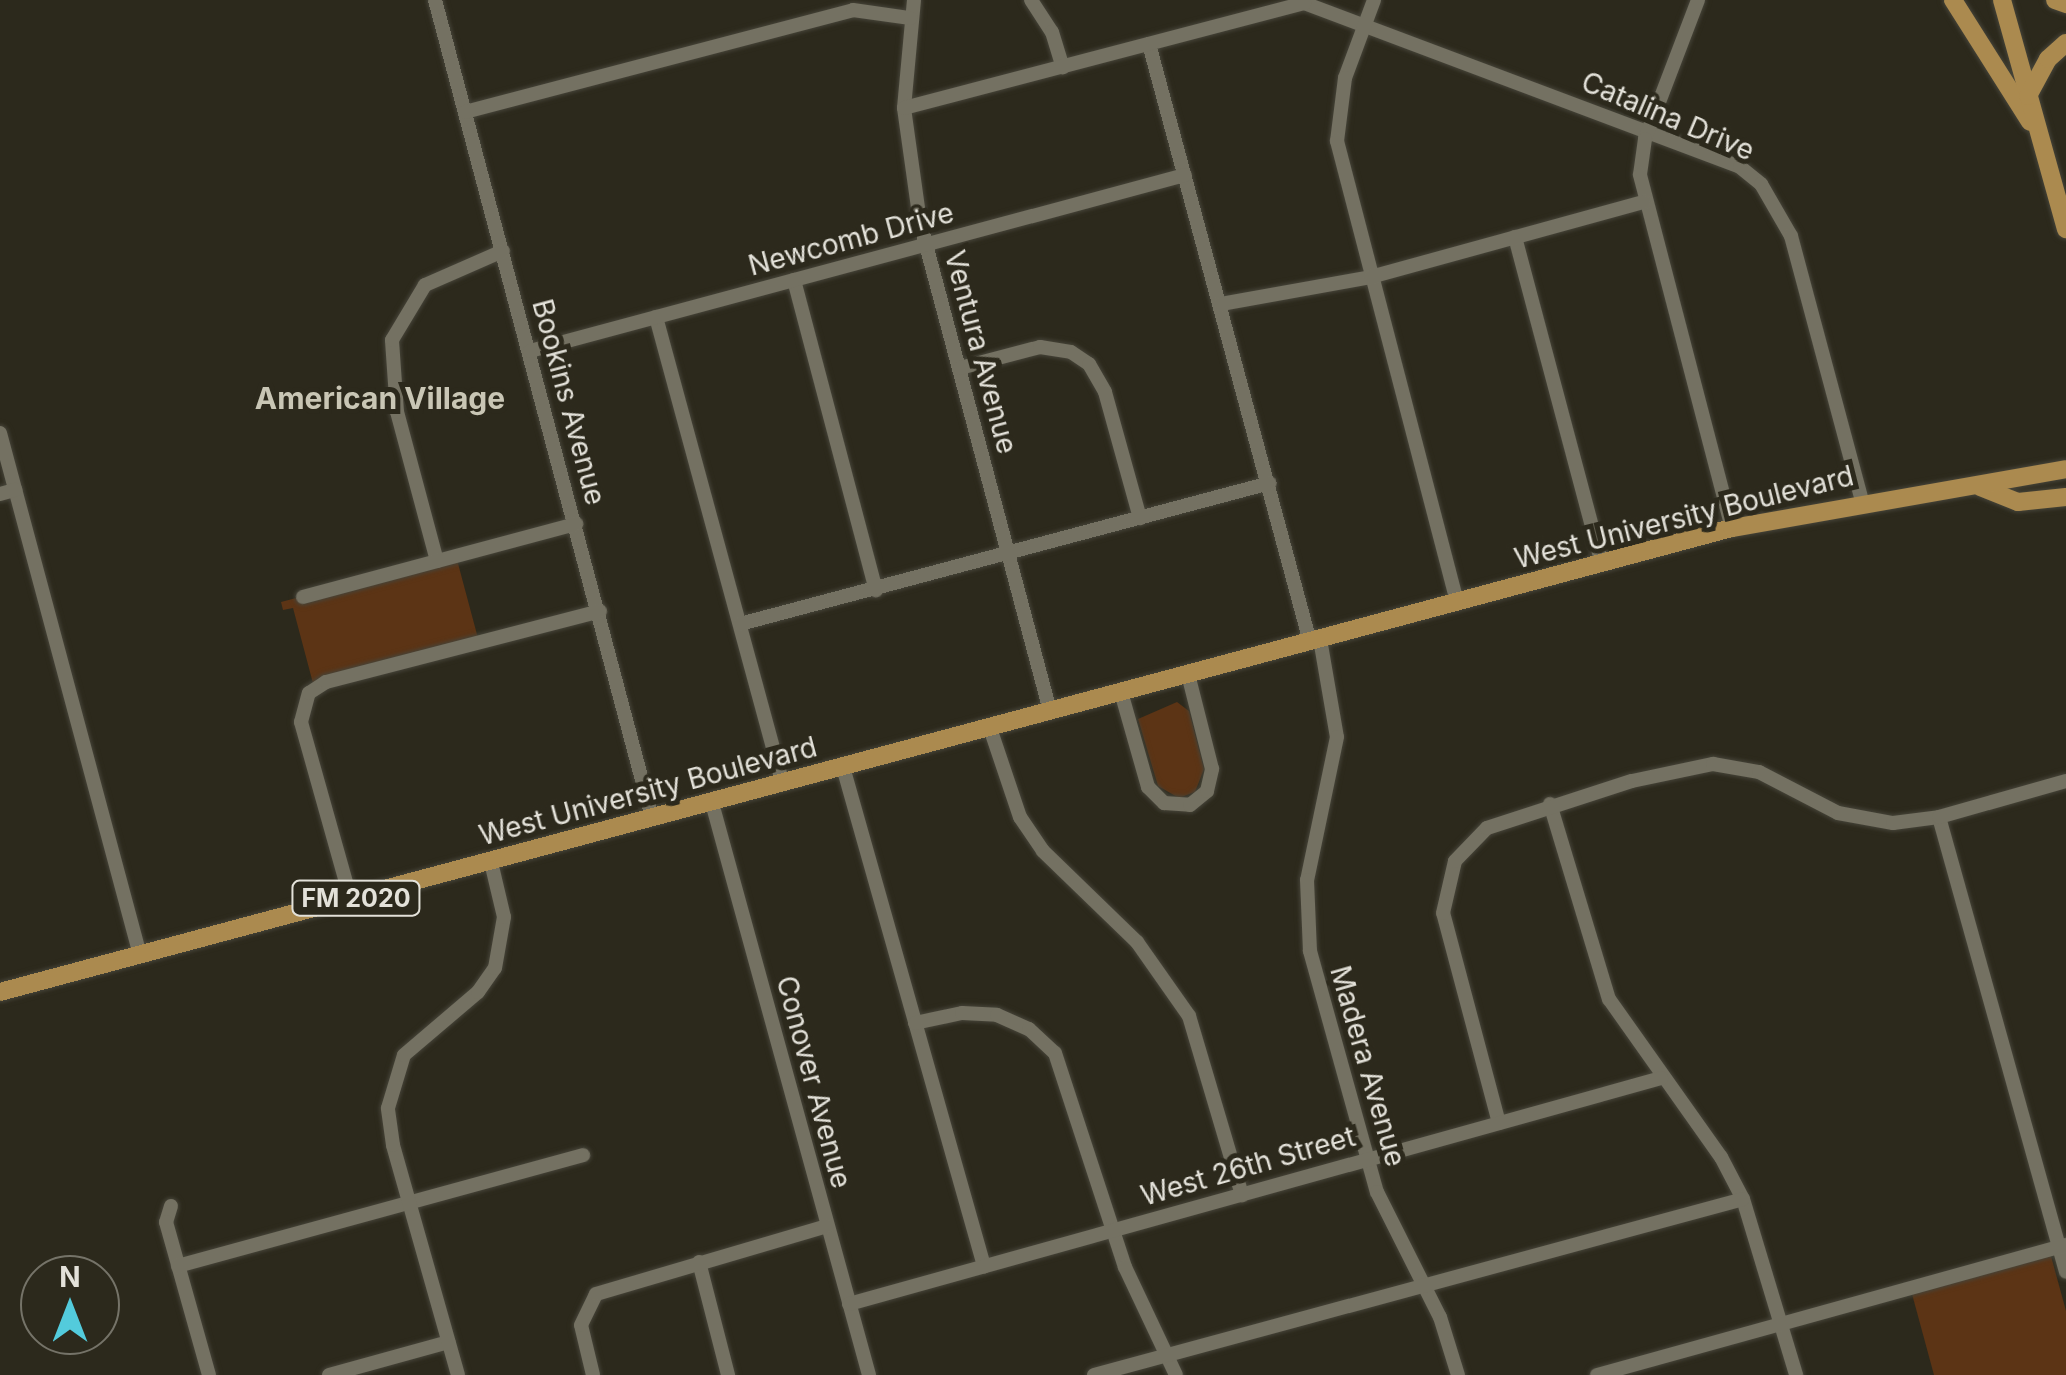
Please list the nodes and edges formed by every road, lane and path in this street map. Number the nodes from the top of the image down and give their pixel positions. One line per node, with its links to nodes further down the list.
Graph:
1 (435, 0): 18 (street, Bookins Avenue)
2 (914, 0): 11 (street, Ventura Avenue)
3 (1031, 0): 15 (street)
4 (1374, 0): 12 (street)
5 (1698, 0): 19 (street)
6 (1953, 0): 20 (main road)
7 (2002, 0): 16 (main road)
8 (2055, 0): 10 (main road)
9 (1300, 2): 12 (street, Catalina Drive); 14 (street)
10 (2066, 4)
11 (910, 18): 17 (street, Ventura Avenue); 18 (street)
12 (1364, 25): 19 (street, Catalina Drive); 27 (street)
13 (2066, 43): 16 (main road)
14 (1149, 44): 15 (street); 21 (street, Madera Avenue)
15 (1063, 66): 17 (street)
16 (2028, 96): 20 (main road)
17 (904, 108): 25 (street, Ventura Avenue)
18 (466, 112): 26 (street, Bookins Avenue)
19 (1648, 131): 22 (street); 39 (street, Catalina Drive)
20 (2039, 135): 23 (main road)
21 (1186, 176): 25 (street, Newcomb Drive); 29 (street, Madera Avenue)
22 (1644, 202): 24 (street); 42 (street)
23 (2066, 229)
24 (1516, 237): 27 (street); 45 (street)
25 (926, 244): 28 (street, Newcomb Drive); 32 (street, Ventura Avenue)
26 (503, 251): 31 (street, Bookins Avenue); 44 (street)
27 (1371, 277): 29 (street); 48 (street)
28 (794, 280): 30 (street, Newcomb Drive); 46 (street)
29 (1221, 304): 35 (street, Madera Avenue)
30 (656, 316): 31 (street, Newcomb Drive); 50 (street)
31 (530, 350): 41 (street, Bookins Avenue)
32 (960, 368): 40 (street); 43 (street, Ventura Avenue)
33 (0, 433): 37 (street)
34 (2066, 469): 36 (main road, West University Boulevard)
35 (1270, 483): 40 (street); 51 (street, Madera Avenue)
36 (1975, 485): 38 (main road); 39 (main road, West University Boulevard)
37 (8, 492): 65 (street)
38 (2066, 497)
39 (1862, 501): 42 (main road, West University Boulevard)
40 (1140, 518): 43 (street)
41 (576, 524): 44 (street); 49 (street, Bookins Avenue)
42 (1732, 528): 45 (main road, West University Boulevard)
43 (1010, 554): 46 (street); 54 (street, Ventura Avenue)
44 (437, 561): 47 (street)
45 (1602, 563): 48 (main road, West University Boulevard)
46 (876, 590): 50 (street)
47 (303, 597)
48 (1457, 601): 51 (main road, West University Boulevard)
49 (600, 610): 62 (street, Bookins Avenue); 64 (street)
50 (740, 624): 58 (street)
51 (1315, 640): 52 (main road, West University Boulevard); 71 (street, Madera Avenue)
52 (1188, 674): 53 (main road, West University Boulevard); 53 (street)
53 (1121, 692): 54 (main road, West University Boulevard)
54 (1050, 711): 55 (main road, West University Boulevard)
55 (990, 728): 56 (main road, West University Boulevard); 72 (street)
56 (843, 767): 58 (main road, West University Boulevard); 67 (street)
57 (2066, 781): 61 (street)
58 (783, 783): 59 (main road, West University Boulevard)
59 (712, 802): 62 (main road, West University Boulevard / FM 2020); 76 (street, Conover Avenue)
60 (1550, 804): 61 (street); 68 (street); 69 (street)
61 (1940, 817): 78 (street)
62 (652, 818): 63 (main road, West University Boulevard / FM 2020)
63 (491, 862): 64 (main road, West University Boulevard / FM 2020); 74 (street)
64 (351, 900): 65 (main road, West University Boulevard / FM 2020)
65 (140, 955): 66 (main road, West University Boulevard / FM 2020)
66 (0, 992)
67 (915, 1024): 77 (street); 81 (street)
68 (1662, 1078): 69 (street, West 26th Street); 73 (street)
69 (1499, 1123): 71 (street, West 26th Street)
70 (583, 1155): 74 (street)
71 (1366, 1158): 72 (street, West 26th Street); 83 (street, Madera Avenue)
72 (1242, 1195): 77 (street, West 26th Street)
73 (1743, 1198): 83 (street); 85 (street)
74 (409, 1201): 80 (street); 86 (street)
75 (171, 1206): 80 (street)
76 (828, 1226): 79 (street); 84 (street, Conover Avenue)
77 (1113, 1230): 81 (street, West 26th Street); 87 (street)
78 (2063, 1246): 82 (street); 85 (street)
79 (699, 1262): 91 (street); 92 (street)
80 (178, 1266): 88 (street)
81 (984, 1266): 84 (street, West 26th Street)
82 (2066, 1272)
83 (1424, 1285): 87 (street); 96 (street, Madera Avenue)
84 (849, 1304): 93 (street, Conover Avenue)
85 (1782, 1324): 97 (street); 98 (street)
86 (449, 1342): 89 (street); 90 (street)
87 (1168, 1356): 94 (street); 95 (street)
88 (208, 1375)
89 (329, 1375)
90 (458, 1375)
91 (593, 1375)
92 (728, 1375)
93 (868, 1375)
94 (1094, 1375)
95 (1176, 1375)
96 (1458, 1375)
97 (1597, 1375)
98 (1796, 1375)

